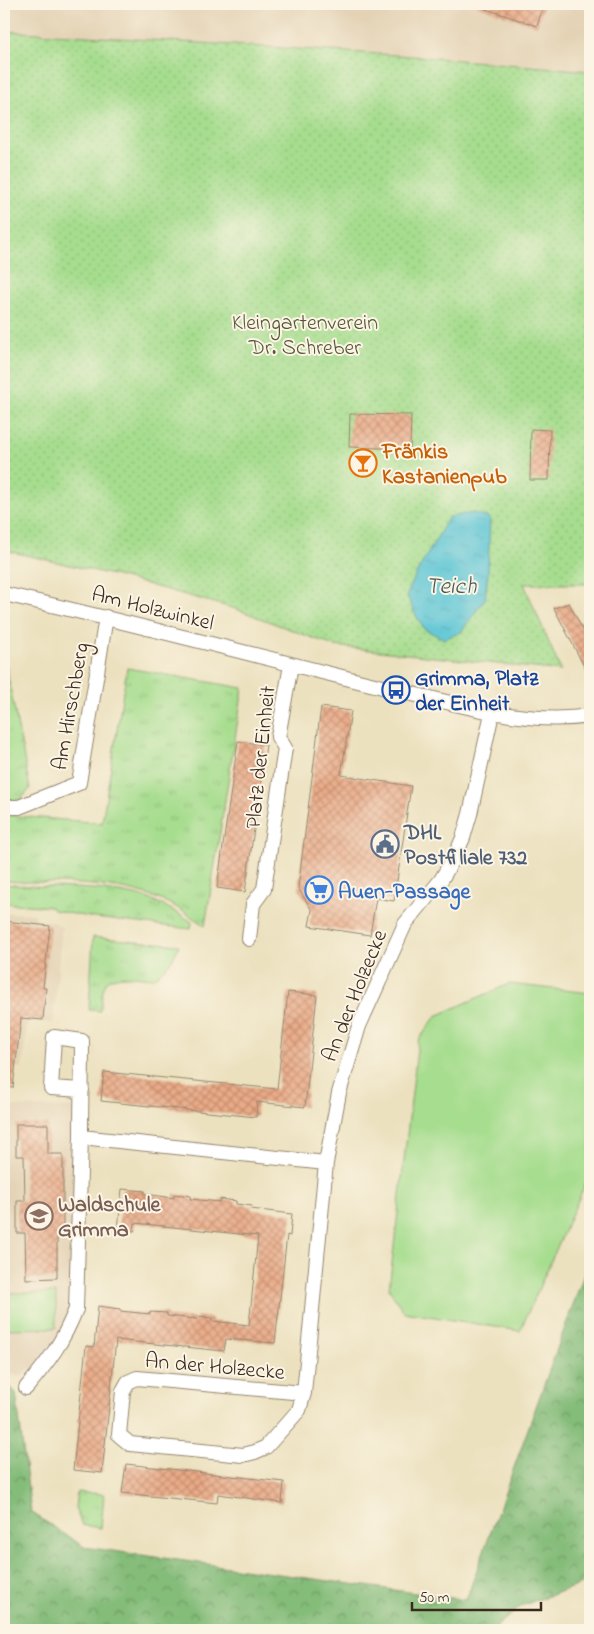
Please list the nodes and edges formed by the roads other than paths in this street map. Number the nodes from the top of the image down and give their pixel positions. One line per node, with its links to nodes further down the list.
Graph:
1 (4, 594): 2 (street, Am Holzwinkel)
2 (106, 617): 3 (street, Am Holzwinkel); 6 (street, Am Hirschberg)
3 (291, 665): 4 (street, Am Holzwinkel); 7 (street, Platz der Einheit)
4 (492, 713): 5 (street, Am Holzwinkel); 10 (street, An der Holzecke)
5 (590, 716)
6 (4, 807)
7 (249, 939)
8 (82, 1090): 9 (street)
9 (81, 1138): 10 (street); 11 (street)
10 (326, 1163): 12 (street, An der Holzecke)
11 (26, 1388)
12 (304, 1393): 12 (street, An der Holzecke)

